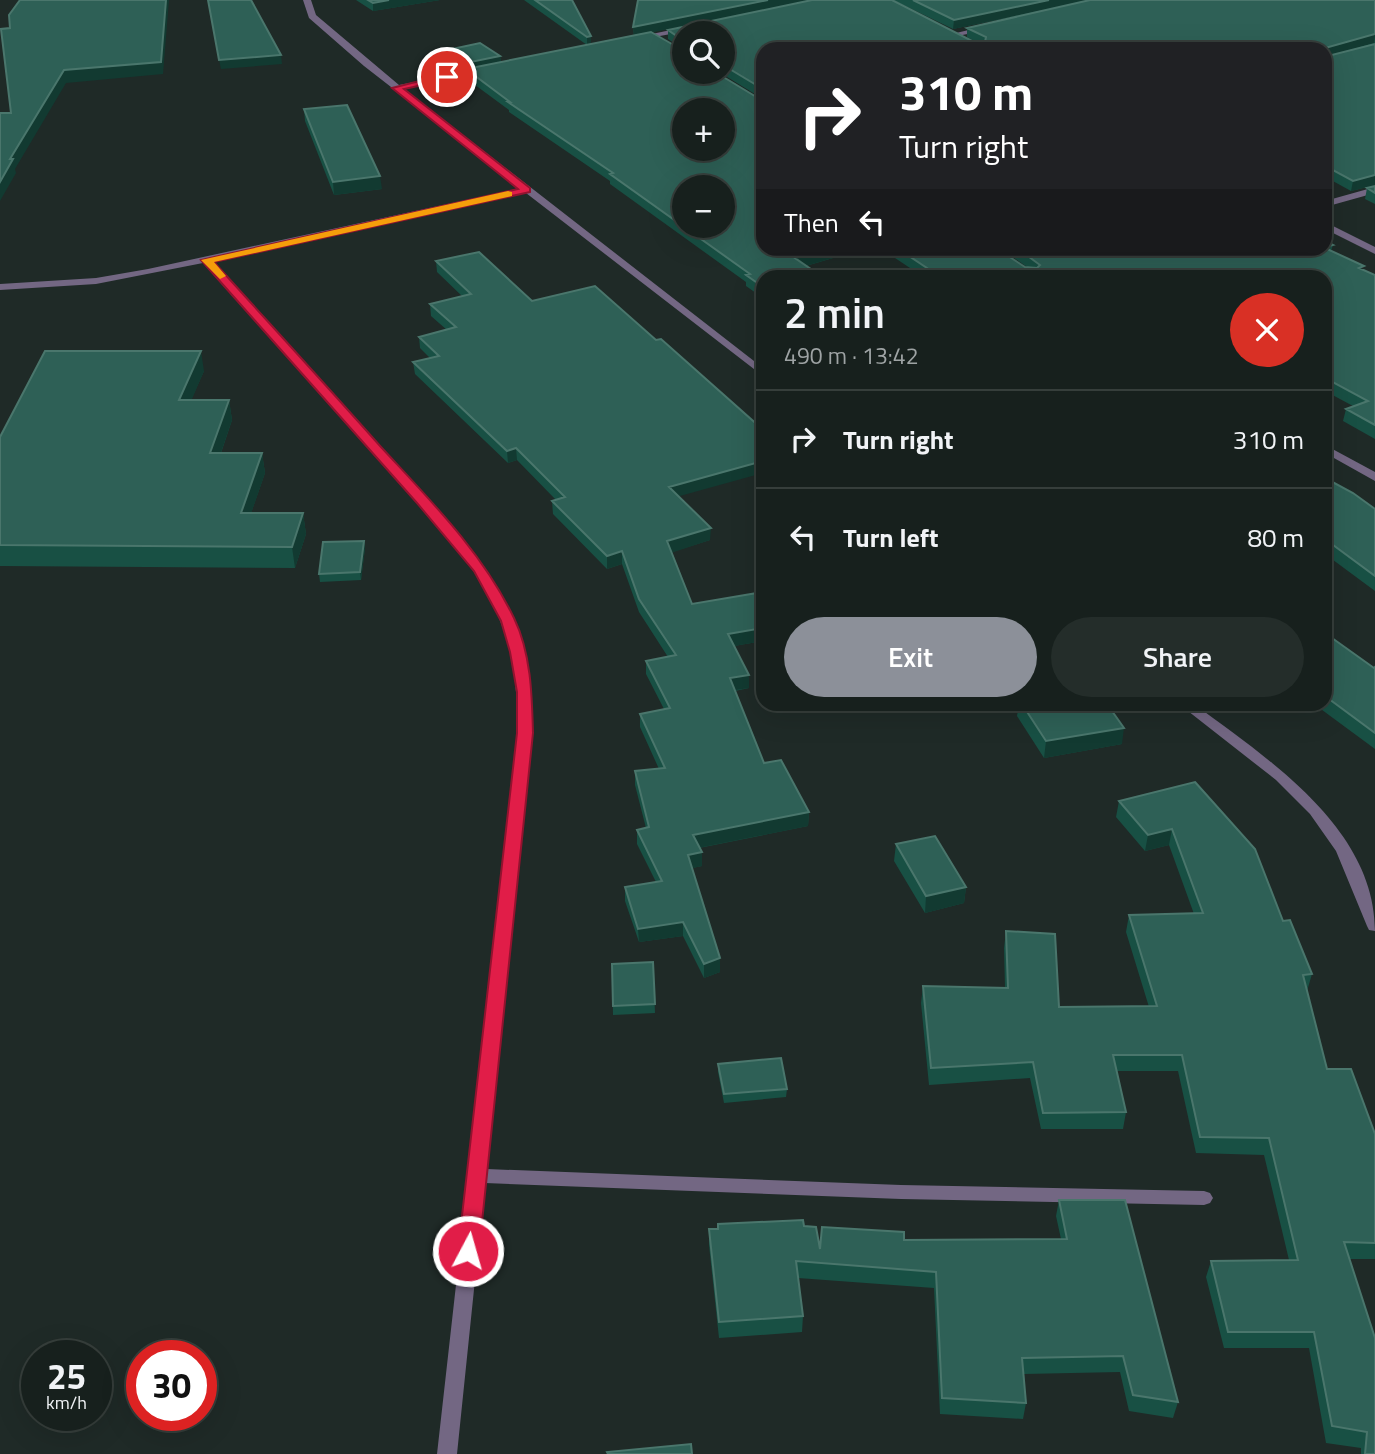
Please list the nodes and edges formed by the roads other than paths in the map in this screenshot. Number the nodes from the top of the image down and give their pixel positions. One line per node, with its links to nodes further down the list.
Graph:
1 (307, 0): 11 (street)
2 (992, 26): 6 (street)
3 (940, 29): 6 (street)
4 (672, 31): 5 (street)
5 (651, 35): 7 (street); 8 (street)
6 (952, 35): 9 (street)
7 (624, 41)
8 (662, 42)
9 (967, 42)
10 (490, 68): 11 (street)
11 (396, 88): 12 (street)
12 (526, 190): 17 (street); 19 (street)
13 (1375, 190): 14 (street)
14 (1332, 202)
15 (1332, 229): 16 (street)
16 (1375, 251)
17 (206, 260): 18 (street); 24 (street)
18 (0, 287)
19 (756, 365)
20 (1332, 452): 21 (street)
21 (1375, 477)
22 (1195, 711): 23 (street)
23 (1375, 926)
24 (476, 1175): 25 (street); 26 (street)
25 (1204, 1198)
26 (447, 1454)

